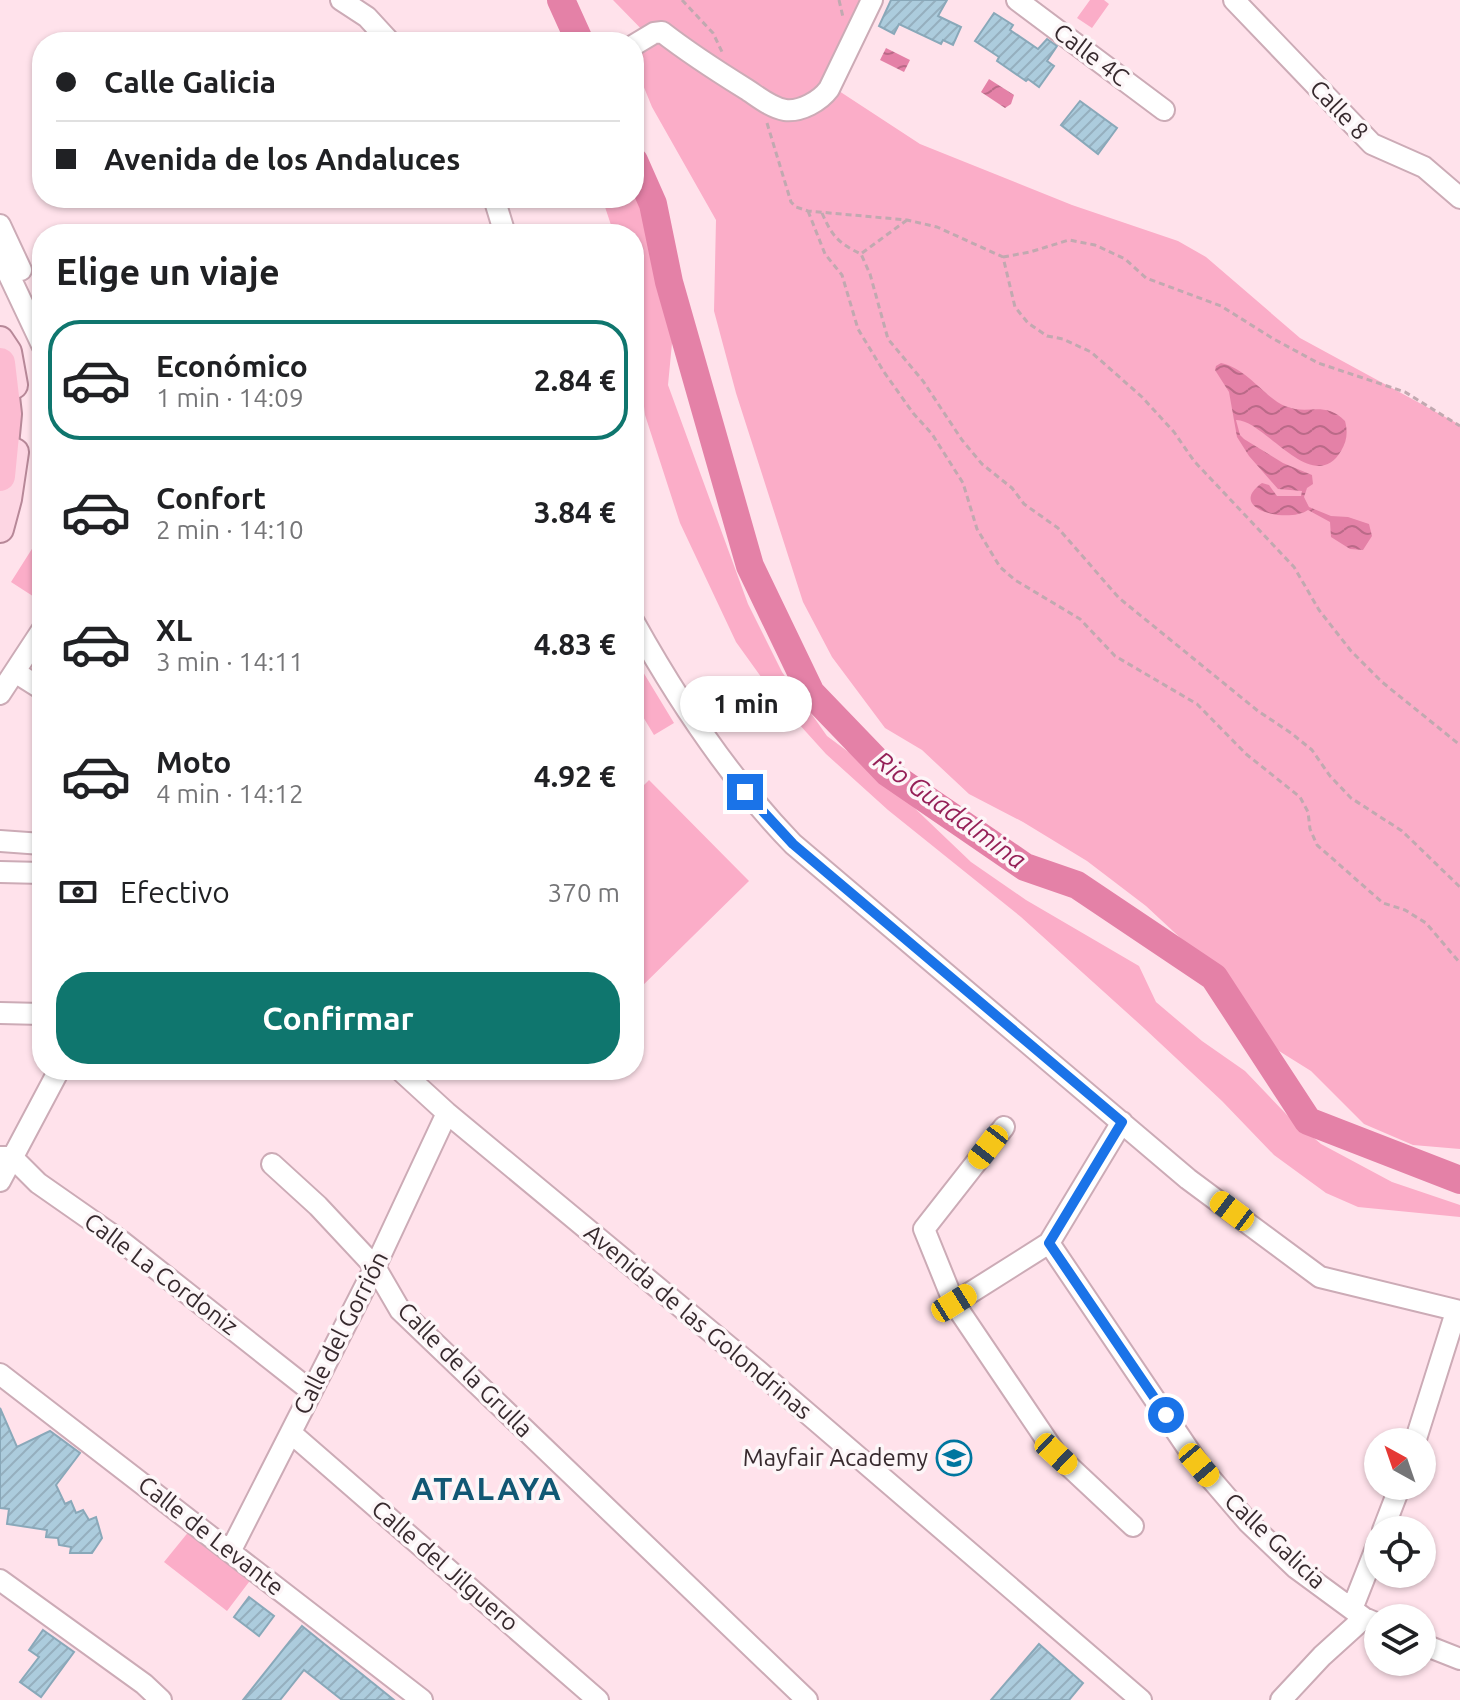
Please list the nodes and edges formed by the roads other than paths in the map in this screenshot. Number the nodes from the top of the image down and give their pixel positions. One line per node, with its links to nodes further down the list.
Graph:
1 (341, 0): 5 (street)
2 (872, 0): 6 (street)
3 (1017, 0): 7 (street, Calle 4C)
4 (1234, 0): 8 (street, Calle 8)
5 (381, 32)
6 (644, 39)
7 (1164, 110)
8 (1460, 198)
9 (0, 225): 11 (street)
10 (0, 256): 12 (street)
11 (32, 292)
12 (32, 324)
13 (0, 340): 16 (main road)
14 (0, 363): 15 (highway)
15 (0, 476)
16 (0, 529)
17 (644, 640): 31 (street)
18 (32, 646): 19 (street)
19 (15, 672): 20 (street); 21 (street)
20 (32, 683)
21 (0, 694)
22 (0, 841): 23 (street)
23 (32, 843)
24 (0, 872): 25 (street)
25 (32, 873)
26 (0, 1013): 27 (street)
27 (32, 1014)
28 (53, 1080): 33 (street)
29 (411, 1080): 30 (street, Avenida de las Golondrinas)
30 (447, 1113): 37 (street, Calle del Gorrión); 55 (street, Avenida de las Golondrinas)
31 (1122, 1122): 36 (street); 39 (street)
32 (1004, 1127): 38 (street)
33 (6, 1157): 35 (street); 41 (street, Calle La Cordoniz)
34 (272, 1164): 37 (street, Calle de la Grulla)
35 (0, 1181)
36 (1049, 1243): 38 (street); 47 (street, Calle Galicia)
37 (375, 1267): 41 (street, Calle del Gorrión); 54 (street, Calle de la Grulla)
38 (954, 1303): 44 (street)
39 (1458, 1312): 42 (street)
40 (0, 1374): 45 (street, Calle de Levante)
41 (311, 1391): 43 (street, Calle del Gorrión)
42 (1420, 1428)
43 (291, 1433): 45 (street, Calle del Gorrión); 53 (street, Calle del Jilguero)
44 (1133, 1526)
45 (231, 1550): 52 (street, Calle de Levante)
46 (0, 1580): 51 (street)
47 (1364, 1616)
48 (1364, 1618): 56 (street)
49 (1436, 1650): 50 (street)
50 (1460, 1659)
51 (161, 1700)
52 (422, 1700)
53 (598, 1700)
54 (807, 1700)
55 (1141, 1700)
56 (1281, 1700)

